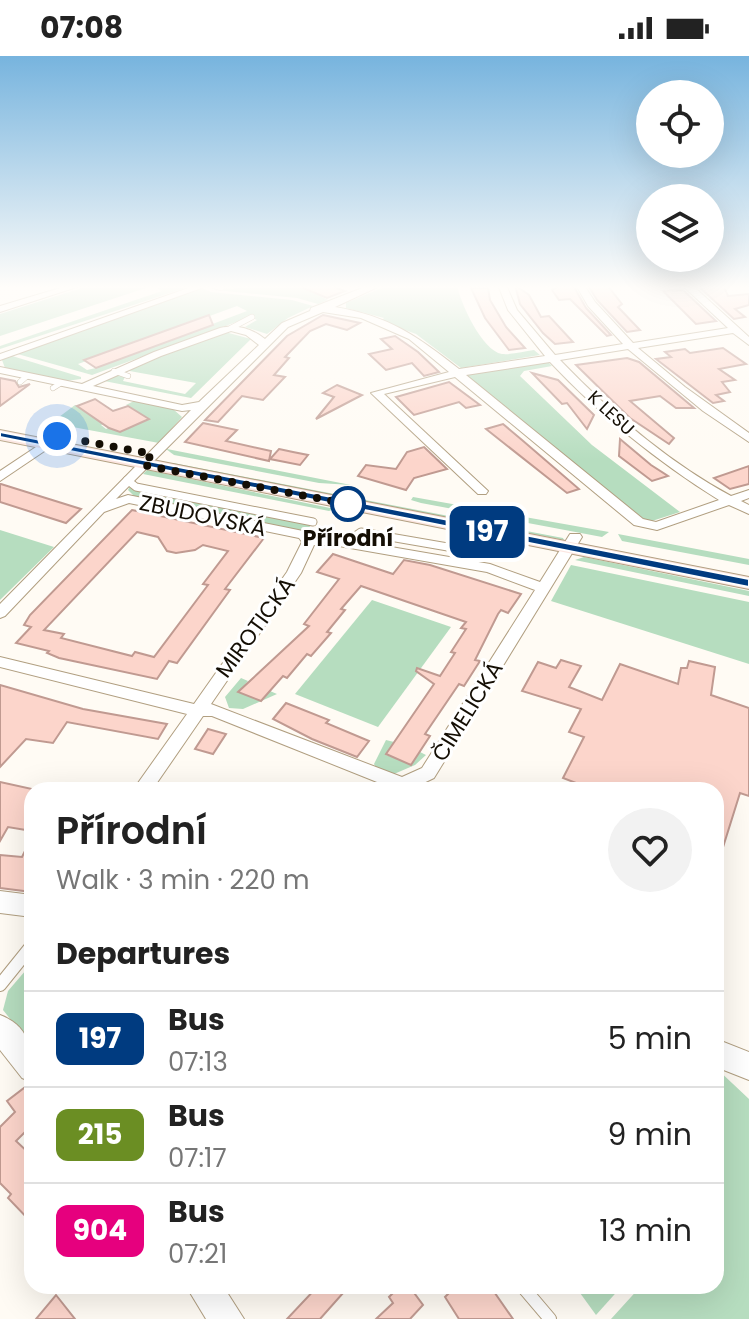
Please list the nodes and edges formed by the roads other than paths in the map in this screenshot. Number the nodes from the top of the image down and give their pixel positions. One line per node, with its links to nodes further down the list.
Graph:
1 (37, 344): 9 (street)
2 (188, 344): 10 (street)
3 (257, 344): 15 (street, ZBUDOVSKÁ)
4 (419, 344): 12 (street)
5 (541, 344): 8 (street, K LESU)
6 (639, 344): 7 (street)
7 (632, 345): 8 (street); 20 (street)
8 (552, 356): 12 (street); 27 (street, K LESU)
9 (0, 357)
10 (114, 371): 13 (lane); 14 (street)
11 (2, 373): 14 (street)
12 (457, 373): 25 (street); 27 (street)
13 (128, 376)
14 (80, 390): 16 (street)
15 (202, 405): 16 (street); 17 (street, ZBUDOVSKÁ)
16 (182, 408): 17 (street)
17 (185, 422): 22 (street, ZBUDOVSKÁ)
18 (0, 425): 22 (main road)
19 (0, 435): 21 (main road)
20 (749, 438)
21 (45, 445): 22 (main road); 23 (street)
22 (147, 460): 24 (street, ZBUDOVSKÁ); 32 (main road)
23 (0, 477)
24 (127, 480): 29 (street, ZBUDOVSKÁ); 30 (lane)
25 (482, 491)
26 (749, 494): 27 (street)
27 (726, 502): 28 (street, K LESU)
28 (749, 510)
29 (97, 512): 31 (street, ZBUDOVSKÁ); 36 (street, ZBUDOVSKÁ)
30 (313, 522)
31 (309, 541): 35 (street); 38 (street, MIROTICKÁ)
32 (570, 549): 33 (main road); 34 (main road); 35 (street, ČIMELICKÁ)
33 (749, 570)
34 (749, 583)
35 (544, 588): 41 (street, ČIMELICKÁ)
36 (0, 613)
37 (0, 662): 38 (street)
38 (196, 710): 39 (street, MIROTICKÁ); 40 (street, ČIMELICKÁ)
39 (147, 782)
40 (395, 782)
41 (409, 782)
42 (0, 902): 43 (street)
43 (24, 905)
44 (24, 955): 45 (lane)
45 (0, 985)
46 (0, 1028): 48 (street)
47 (724, 1056): 49 (street)
48 (24, 1058)
49 (749, 1066)
50 (208, 1294): 52 (street)
51 (529, 1294): 53 (lane)
52 (227, 1319)
53 (550, 1319)

